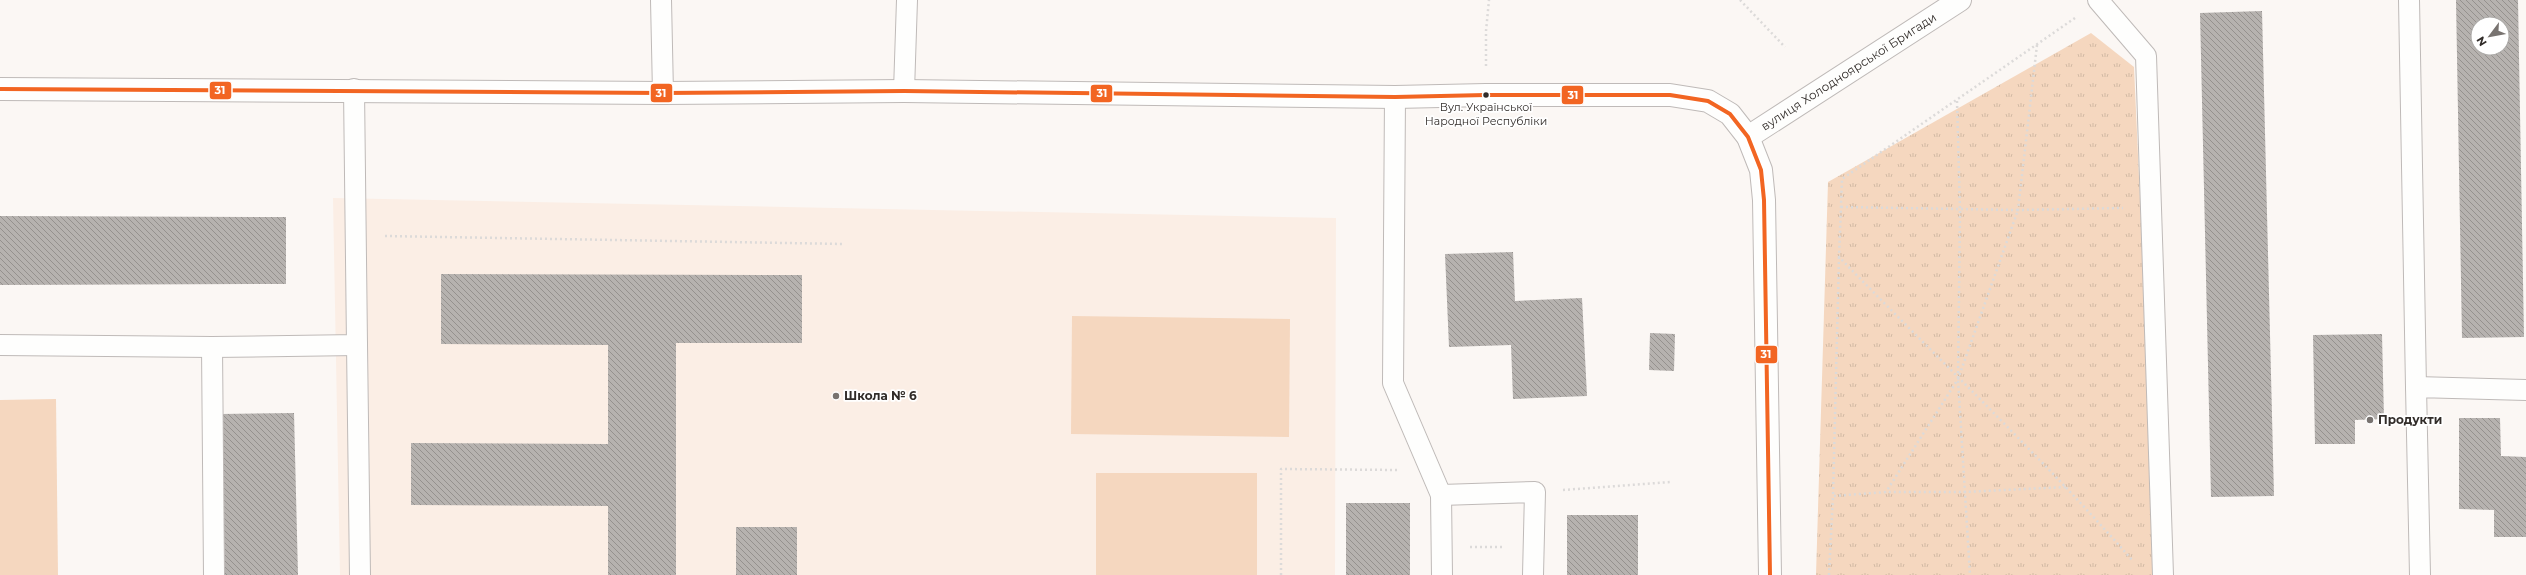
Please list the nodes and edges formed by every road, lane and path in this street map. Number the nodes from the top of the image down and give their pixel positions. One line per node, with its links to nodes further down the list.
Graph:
1 (661, 0): 13 (lane)
2 (907, 0): 12 (lane)
3 (1489, 0): 14 (path)
4 (1740, 0): 9 (path)
5 (1960, 0): 17 (street, вулиця Холодноярської Бригади)
6 (2409, 0): 29 (lane)
7 (2099, 1): 8 (path); 19 (lane)
8 (2038, 45): 16 (path); 20 (path)
9 (1785, 46)
10 (0, 88): 11 (street, вулиця Холодноярської Бригади)
11 (354, 89): 13 (street, вулиця Холодноярської Бригади); 22 (lane)
12 (904, 91): 13 (street, вулиця Холодноярської Бригади); 15 (street, вулиця Холодноярської Бригади)
13 (663, 93)
14 (1486, 95): 15 (street, вулиця Холодноярської Бригади); 17 (street, вулиця Холодноярської Бригади)
15 (1396, 97): 31 (lane)
16 (1957, 101): 18 (path); 21 (path)
17 (1748, 137): 47 (street)
18 (1841, 207): 21 (path); 24 (path)
19 (2151, 207): 20 (path); 50 (lane)
20 (2018, 210): 21 (path); 28 (path)
21 (1960, 211): 28 (path)
22 (355, 235): 23 (path); 26 (lane)
23 (844, 244)
24 (1839, 256): 28 (path); 38 (path)
25 (0, 345): 27 (lane)
26 (357, 345): 27 (lane); 43 (lane)
27 (212, 347): 42 (lane)
28 (1958, 379): 33 (path); 35 (path); 36 (path)
29 (2416, 387): 30 (lane); 51 (lane)
30 (2526, 390)
31 (1430, 470): 37 (lane); 44 (path)
32 (1671, 482): 34 (path)
33 (2067, 487): 36 (path); 41 (path)
34 (1535, 492): 37 (lane); 40 (lane)
35 (1886, 492): 36 (path); 38 (path)
36 (1964, 492): 49 (path)
37 (1441, 495): 39 (lane)
38 (1833, 496): 48 (path)
39 (1441, 547): 40 (path); 45 (lane)
40 (1533, 547): 46 (lane)
41 (2135, 563)
42 (214, 575)
43 (360, 575)
44 (1281, 575)
45 (1442, 575)
46 (1534, 575)
47 (1770, 575)
48 (1829, 575)
49 (1970, 575)
50 (2163, 575)
51 (2420, 575)

